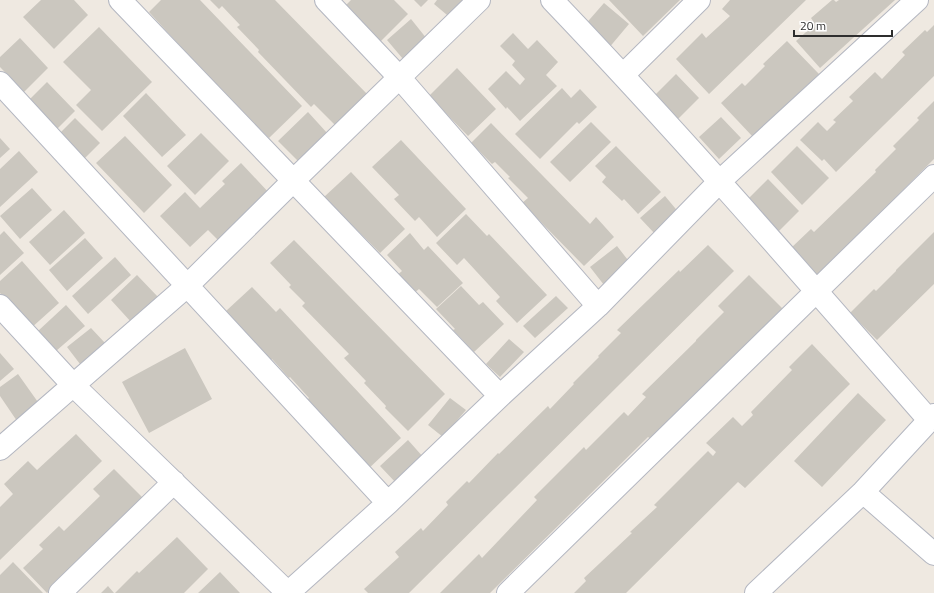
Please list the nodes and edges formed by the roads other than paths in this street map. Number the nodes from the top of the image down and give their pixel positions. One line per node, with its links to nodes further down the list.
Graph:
1 (120, 0): 11 (street)
2 (326, 0): 8 (street)
3 (479, 0): 8 (street)
4 (552, 0): 7 (street)
5 (699, 0): 7 (street)
6 (917, 0): 12 (street)
7 (623, 75): 12 (street)
8 (399, 77): 11 (street); 16 (street)
9 (0, 83): 13 (street)
10 (934, 176): 14 (street)
11 (293, 181): 13 (street); 18 (street)
12 (720, 181): 14 (street); 16 (street)
13 (187, 286): 17 (street); 23 (street)
14 (817, 291): 19 (street); 27 (street)
15 (0, 306): 17 (street)
16 (598, 306): 18 (street)
17 (73, 385): 20 (street); 21 (street)
18 (500, 396): 23 (street)
19 (931, 418): 22 (street)
20 (0, 449)
21 (174, 482): 25 (street); 26 (street)
22 (863, 492): 24 (street); 28 (street)
23 (388, 503): 26 (street)
24 (934, 554)
25 (60, 593)
26 (288, 593)
27 (508, 593)
28 (756, 593)

